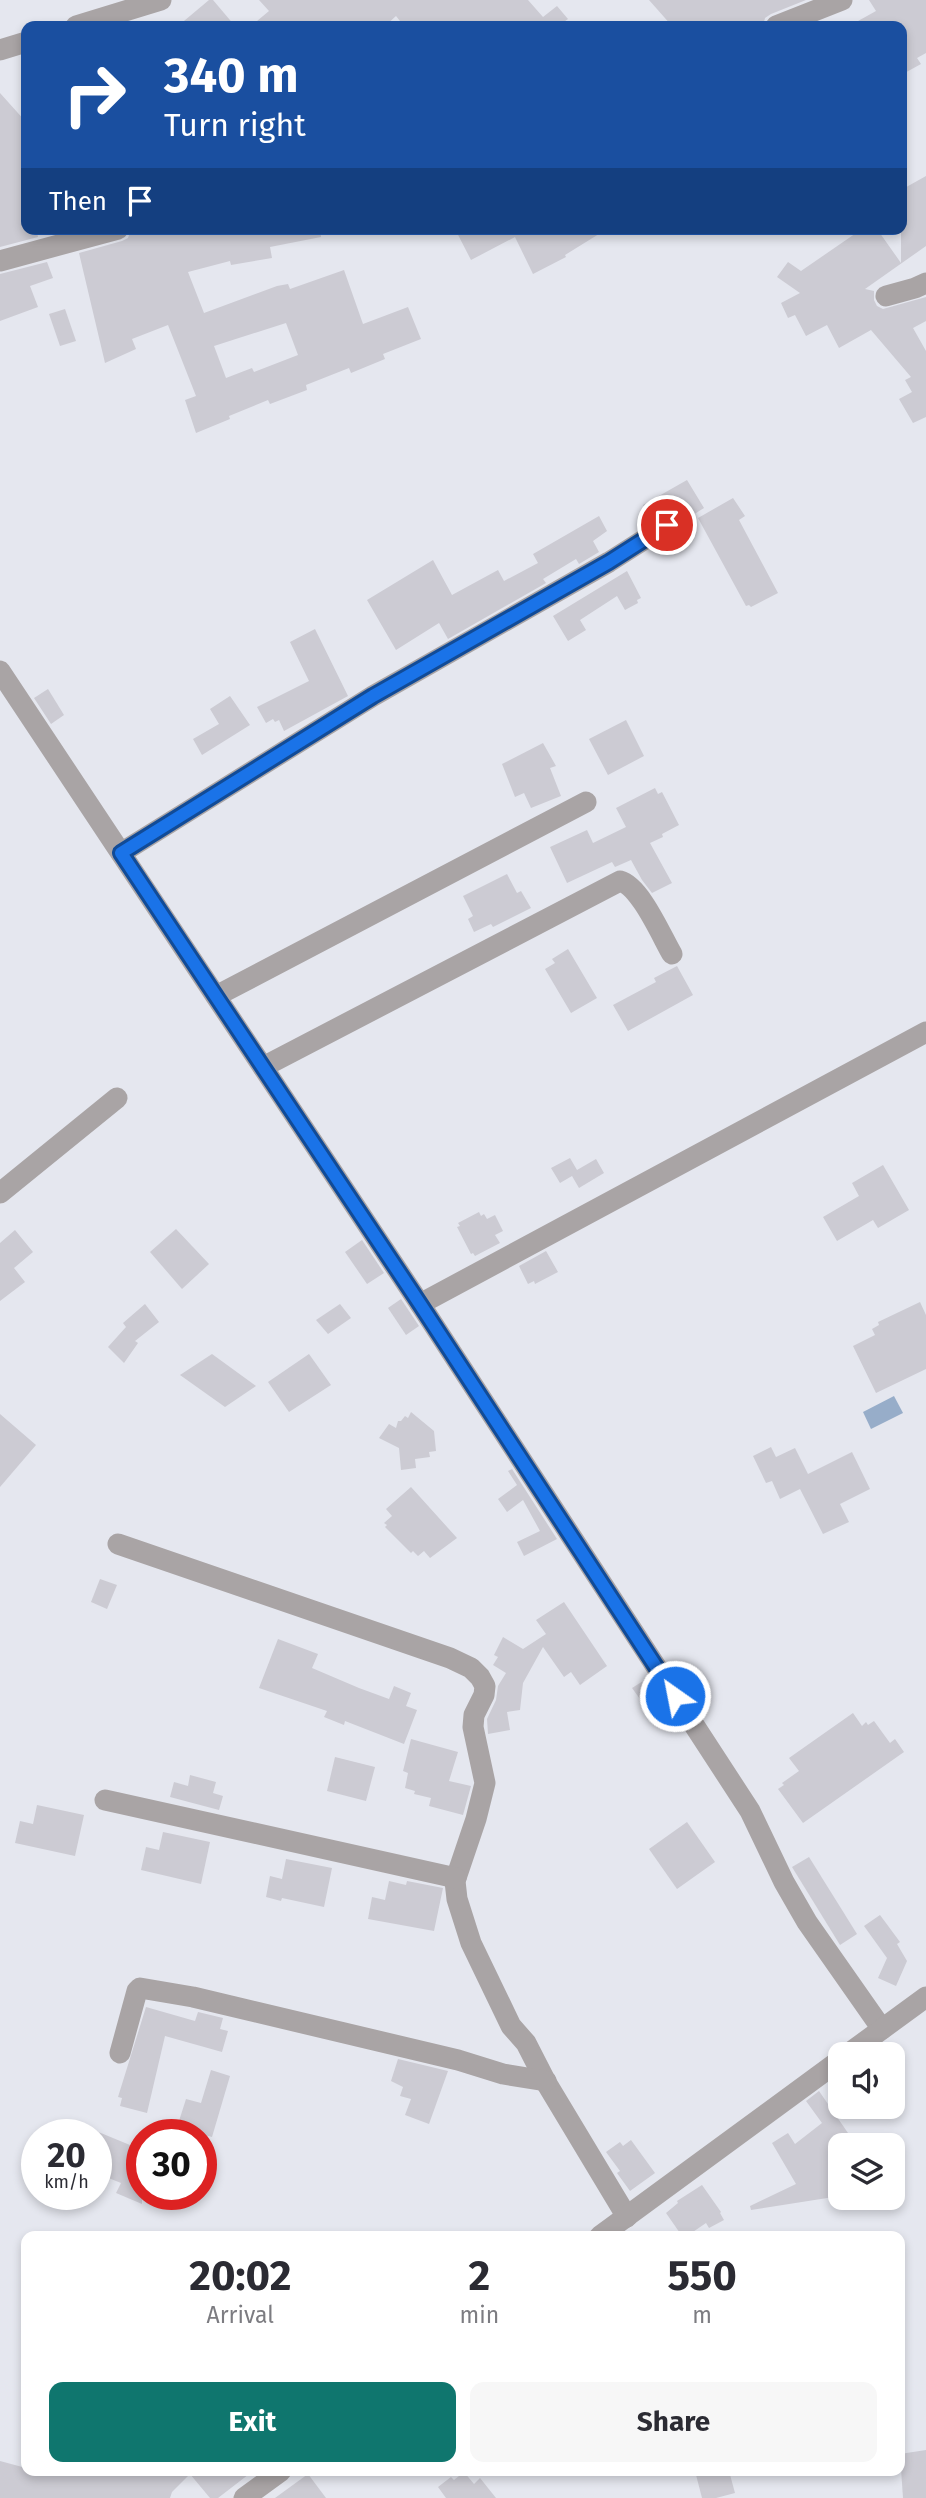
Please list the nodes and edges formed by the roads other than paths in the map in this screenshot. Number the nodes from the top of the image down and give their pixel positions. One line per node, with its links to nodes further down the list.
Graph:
1 (161, 0): 3 (street)
2 (842, 0): 4 (street)
3 (92, 21)
4 (789, 21)
5 (21, 43): 6 (street)
6 (0, 50)
7 (96, 235): 8 (street)
8 (0, 261)
9 (926, 283): 10 (street)
10 (886, 296)
11 (667, 525): 14 (street)
12 (0, 671): 14 (street)
13 (586, 802): 16 (street)
14 (121, 853): 16 (street)
15 (672, 954): 18 (street)
16 (216, 996): 18 (street)
17 (926, 1032): 21 (street)
18 (263, 1067): 21 (street)
19 (117, 1098): 20 (street)
20 (0, 1193)
21 (420, 1304): 26 (street)
22 (118, 1544): 24 (street)
23 (105, 1800): 24 (street)
24 (456, 1878): 30 (street)
25 (926, 1997): 26 (street)
26 (882, 2029): 27 (street)
27 (864, 2042)
28 (120, 2053): 30 (street)
29 (828, 2069): 31 (street)
30 (545, 2081): 31 (street)
31 (627, 2217): 32 (street)
32 (607, 2231)
33 (274, 2476): 34 (street)
34 (244, 2498)

